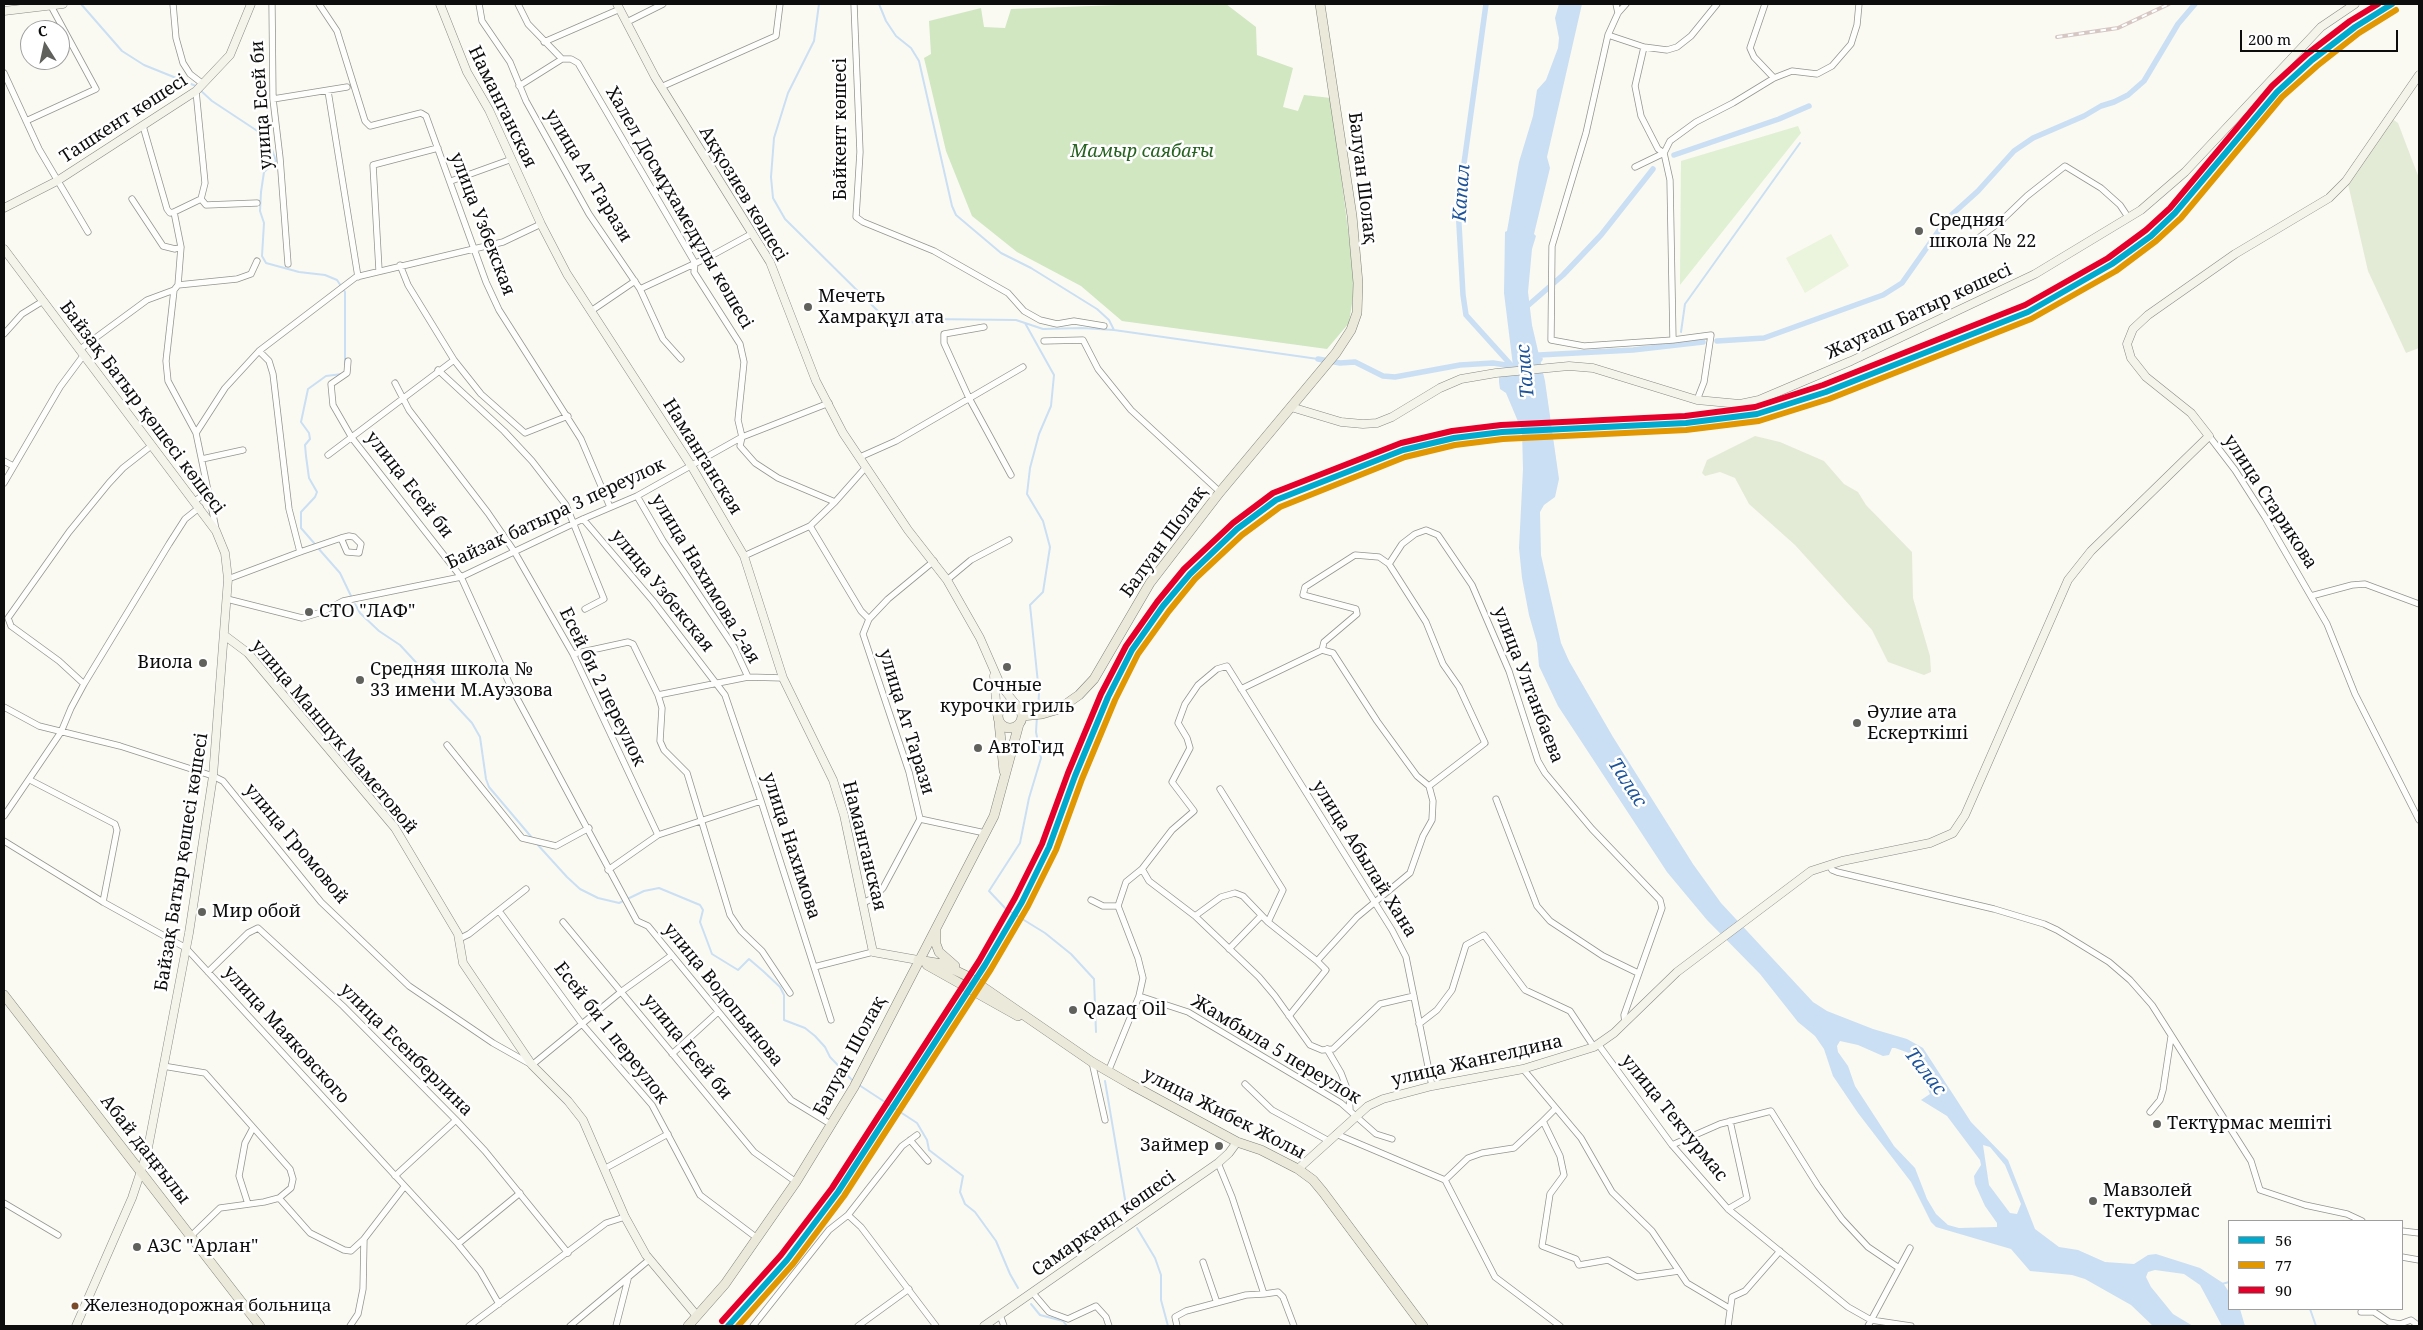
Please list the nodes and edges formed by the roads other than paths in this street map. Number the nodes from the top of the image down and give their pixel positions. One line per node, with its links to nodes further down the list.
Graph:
1 (64, 4): 19 (street)
2 (173, 4): 32 (street)
3 (251, 4): 32 (street, Ташкент көшесі)
4 (272, 4): 38 (street, улица Есей би)
5 (319, 4): 41 (street, улица Узбекская)
6 (440, 4): 43 (street, Наманганская)
7 (479, 4): 33 (street, улица Ат Тарази)
8 (518, 4): 26 (street, Халел Досмұхамедұлы көшесі)
9 (663, 4): 24 (street)
10 (780, 4): 35 (street)
11 (854, 4): 71 (street, Байкент көшесі)
12 (1320, 4): 88 (main road, Балуан Шолақ)
13 (1616, 4): 23 (street)
14 (1626, 4): 23 (street)
15 (1716, 4): 27 (street)
16 (1765, 4): 31 (street)
17 (1859, 4): 31 (street)
18 (2355, 4): 21 (street, Жауғаш Батыр көшесі)
19 (51, 6): 22 (street); 39 (street)
20 (618, 6): 24 (street, Аққозиев көшесі); 26 (street)
21 (2341, 8): 52 (street, Жауғаш Батыр көшесі)
22 (4, 11)
23 (1618, 13): 25 (street)
24 (627, 22): 35 (street, Аққозиев көшесі)
25 (1608, 35): 27 (street); 74 (street)
26 (544, 42): 28 (street, Халел Досмұхамедұлы көшесі)
27 (1644, 47): 42 (street)
28 (562, 59): 33 (street); 61 (street, Халел Досмұхамедұлы көшесі)
29 (4, 73): 39 (street)
30 (2419, 75): 91 (street, улица Старикова)
31 (1774, 78): 42 (street)
32 (203, 84): 36 (street, Ташкент көшесі)
33 (519, 86): 66 (street, улица Ат Тарази)
34 (348, 87): 37 (street)
35 (661, 87): 55 (street, Аққозиев көшесі)
36 (196, 91): 40 (street, Ташкент көшесі); 47 (street)
37 (328, 91): 38 (street); 65 (street)
38 (273, 99): 62 (street, улица Есей би)
39 (26, 121): 45 (street)
40 (143, 126): 45 (street, Ташкент көшесі); 51 (street)
41 (438, 148): 46 (street, улица Узбекская); 64 (street)
42 (1664, 153): 44 (street); 74 (street)
43 (512, 159): 46 (street); 53 (street, Наманганская)
44 (1635, 167)
45 (57, 181): 50 (street, Ташкент көшесі); 54 (street)
46 (451, 182): 59 (street, улица Узбекская)
47 (201, 198): 49 (street); 51 (street)
48 (132, 199): 57 (street)
49 (257, 203)
50 (4, 208)
51 (174, 212): 57 (street)
52 (2128, 217): 56 (street); 86 (street, Жауғаш Батыр көшесі)
53 (542, 224): 59 (street); 70 (street, Наманганская)
54 (88, 232)
55 (753, 233): 61 (street); 87 (street, Аққозиев көшесі)
56 (1973, 242)
57 (182, 246): 67 (street)
58 (4, 249): 69 (street, Байзақ Батыр қөшесі көшесі)
59 (476, 249): 63 (street); 89 (street, улица Узбекская)
60 (258, 262): 67 (street)
61 (695, 263): 68 (street); 92 (street, Халел Досмұхамедұлы көшесі)
62 (288, 264)
63 (400, 265): 64 (street); 79 (street)
64 (379, 270): 65 (street)
65 (358, 276): 76 (street)
66 (635, 281): 68 (street, улица Ат Тарази); 70 (street)
67 (176, 288): 77 (street); 90 (street)
68 (640, 289): 78 (street, улица Ат Тарази)
69 (43, 301): 73 (street); 77 (street, Байзақ Батыр қөшесі көшесі)
70 (591, 312): 101 (street, Наманганская)
71 (1104, 326)
72 (984, 327): 85 (street)
73 (4, 334)
74 (1673, 340): 86 (street)
75 (1044, 341): 106 (street)
76 (259, 351): 90 (street); 118 (street)
77 (81, 353): 94 (street, Байзақ Батыр қөшесі көшесі); 100 (street)
78 (681, 359)
79 (454, 360): 82 (street); 89 (street)
80 (348, 361): 93 (street, улица Есей би)
81 (1024, 367): 85 (street)
82 (438, 370): 84 (street); 112 (street)
83 (395, 383): 84 (street, Есей би 2 переулок)
84 (403, 398): 93 (street); 117 (street, Есей би 2 переулок)
85 (969, 398): 97 (street); 103 (street)
86 (1697, 400): 88 (street, Жауғаш Батыр көшесі)
87 (829, 402): 92 (street, Байзак батыра 3 переулок); 97 (street, Аққозиев көшесі)
88 (1291, 407): 106 (main road, Балуан Шолақ)
89 (568, 416): 110 (street, улица Узбекская)
90 (196, 433): 98 (street)
91 (2210, 436): 125 (street, улица Старикова); 161 (street, улица Жангелдина)
92 (742, 437): 101 (street, Байзак батыра 3 переулок); 108 (street, Халел Досмұхамедұлы көшесі)
93 (352, 438): 96 (street); 122 (street, улица Есей би)
94 (152, 446): 109 (street, Байзақ Батыр қөшесі көшесі); 136 (street)
95 (243, 450): 98 (street)
96 (328, 455)
97 (860, 457): 102 (street, Аққозиев көшесі)
98 (202, 459): 105 (street)
99 (4, 461): 100 (street)
100 (13, 466): 104 (street)
101 (692, 467): 107 (street, Байзак батыра 3 переулок); 119 (street, Наманганская)
102 (866, 467): 108 (street); 120 (street, Аққозиев көшесі)
103 (1011, 475)
104 (4, 483)
105 (207, 492): 109 (street); 114 (street)
106 (1220, 492): 143 (main road, Балуан Шолақ)
107 (637, 496): 110 (street, Байзак батыра 3 переулок); 134 (street, улица Нахимова 2-ая)
108 (835, 502): 113 (street)
109 (197, 504): 114 (street, Байзақ Батыр қөшесі көшесі); 136 (street)
110 (610, 507): 111 (street, Байзак батыра 3 переулок)
111 (583, 519): 112 (street, Байзак батыра 3 переулок); 137 (street, улица Узбекская)
112 (574, 524): 117 (street, Байзак батыра 3 переулок); 128 (street)
113 (810, 526): 119 (street); 129 (street)
114 (216, 531): 123 (street, Байзақ Батыр қөшесі көшесі)
115 (341, 538): 118 (street)
116 (1009, 540): 124 (street)
117 (514, 551): 122 (street, Байзак батыра 3 переулок); 132 (street, Есей би 2 переулок)
118 (300, 552): 123 (street)
119 (744, 556): 135 (street, Наманганская)
120 (934, 561): 124 (street, Аққозиев көшесі); 129 (street)
121 (1389, 564): 131 (street); 149 (street); 185 (street, улица Ултанбаева)
122 (461, 577): 126 (street, Байзак батыра 3 переулок); 157 (street, улица Есей би)
123 (228, 579): 126 (street, Байзақ Батыр қөшесі көшесі)
124 (947, 580): 133 (street, Аққозиев көшесі)
125 (2311, 596): 127 (street); 155 (street, улица Старикова)
126 (227, 599): 130 (street, Байзақ Батыр қөшесі көшесі)
127 (2419, 604)
128 (585, 610)
129 (870, 619): 154 (street, улица Ат Тарази)
130 (224, 635): 146 (street, Байзақ Батыр қөшесі көшесі); 176 (street, улица Маншук Маметовой)
131 (1322, 650): 138 (street); 149 (street)
132 (573, 654): 139 (street); 159 (street, Есей би 2 переулок)
133 (993, 669): 141 (street, Аққозиев көшесі); 142 (street, Аққозиев көшесі)
134 (748, 677): 135 (street); 137 (street)
135 (783, 678): 167 (street, Наманганская)
136 (84, 684): 144 (street)
137 (717, 684): 139 (street); 152 (street, улица Нахимова)
138 (1241, 689): 163 (street, улица Абылай Хана); 168 (street, улица Абылай Хана)
139 (658, 695): 156 (street)
140 (4, 707): 144 (street, улица Громовой)
141 (1018, 707): 142 (main road); 143 (main road)
142 (998, 718): 143 (main road); 147 (main road, Балуан Шолақ)
143 (1021, 720): 147 (main road, Балуан Шолақ)
144 (61, 732): 146 (street, улица Громовой); 148 (street)
145 (447, 745): 157 (street)
146 (213, 776): 177 (street, Байзақ Батыр қөшесі көшесі); 204 (street, улица Громовой)
147 (1004, 779): 158 (main road, Балуан Шолақ)
148 (30, 780): 153 (street); 166 (street)
149 (1429, 786): 168 (street)
150 (1220, 789): 174 (street)
151 (1496, 799): 185 (street)
152 (761, 801): 156 (street); 183 (street, улица Нахимова)
153 (4, 816)
154 (920, 819): 158 (street); 167 (street, улица Ат Тарази)
155 (2419, 820)
156 (702, 822): 159 (street); 188 (street)
157 (589, 828): 162 (street, улица Есей би)
158 (985, 833): 175 (main road, Балуан Шолақ)
159 (658, 835): 162 (street)
160 (4, 841): 166 (street, улица Маяковского)
161 (1829, 865): 195 (street, улица Жангелдина); 199 (street)
162 (608, 870): 180 (street, улица Водопьянова)
163 (1142, 870): 169 (street); 171 (street)
164 (526, 889): 170 (street)
165 (1091, 900): 169 (street)
166 (103, 902): 177 (street, улица Маяковского)
167 (864, 903): 179 (street, Наманганская)
168 (1373, 903): 182 (street); 191 (street, улица Абылай Хана)
169 (1118, 906): 190 (street)
170 (499, 911): 176 (street); 196 (street, Есей би 1 переулок)
171 (1195, 916): 172 (street); 178 (street)
172 (1261, 916): 174 (street); 178 (street)
173 (563, 922): 187 (street, улица Есей би)
174 (1268, 922): 182 (street)
175 (936, 926): 181 (main road, Балуан Шолақ); 186 (main road)
176 (459, 939): 204 (street, улица Маншук Маметовой)
177 (186, 948): 184 (street, улица Маяковского); 205 (street, Байзақ Батыр қөшесі көшесі)
178 (1230, 949): 193 (street)
179 (873, 952): 181 (street); 183 (street)
180 (672, 955): 187 (street); 192 (street, улица Водопьянова)
181 (918, 960): 186 (main road, улица Жибек Жолы); 198 (main road, улица Жибек Жолы); 218 (main road, Балуан Шолақ)
182 (1318, 961): 193 (street)
183 (814, 968): 194 (street, улица Нахимова)
184 (208, 972): 214 (street, улица Есенберлина); 233 (street, улица Маяковского)
185 (1638, 973): 195 (street, улица Ултанбаева)
186 (967, 976): 198 (main road, улица Жибек Жолы)
187 (622, 991): 196 (street); 202 (street, улица Есей би)
188 (790, 993)
189 (4, 995): 232 (main road, Абай даңғылы)
190 (1139, 996): 207 (street); 211 (street, Жамбыла 5 переулок)
191 (1414, 996): 197 (street, улица Абылай Хана); 201 (street)
192 (718, 1012): 202 (street); 218 (street, улица Водопьянова)
193 (1289, 1016): 201 (street)
194 (831, 1020)
195 (1625, 1023): 200 (street, улица Жангелдина)
196 (582, 1024): 204 (street); 220 (street, Есей би 1 переулок)
197 (1420, 1024): 200 (street, улица Тектурмас); 209 (street, улица Абылай Хана)
198 (1040, 1028): 203 (main road, улица Жибек Жолы)
199 (2171, 1037): 212 (street); 244 (street)
200 (1596, 1046): 206 (street, улица Жангелдина); 227 (street, улица Тектурмас)
201 (1324, 1049): 211 (street)
202 (672, 1054): 235 (street, улица Есей би)
203 (1092, 1062): 207 (main road, улица Жибек Жолы); 215 (street)
204 (532, 1065): 230 (street, улица Маншук Маметовой)
205 (163, 1066): 219 (street); 232 (street, Байзақ Батыр қөшесі көшесі)
206 (1523, 1069): 209 (street, улица Жангелдина); 210 (street)
207 (1108, 1072): 226 (main road, улица Жибек Жолы)
208 (1245, 1084): 225 (street)
209 (1432, 1086): 213 (street, улица Жангелдина)
210 (1555, 1109): 216 (street); 260 (street)
211 (1350, 1110): 213 (street, Жамбыла 5 переулок)
212 (2150, 1112)
213 (1357, 1115): 221 (street, улица Жангелдина); 223 (street, Жамбыла 5 переулок)
214 (456, 1120): 233 (street); 237 (street, улица Есенберлина)
215 (1105, 1120)
216 (1544, 1121): 234 (street); 260 (street)
217 (1730, 1121): 227 (street); 241 (street, улица Тектурмас); 259 (street)
218 (832, 1125): 235 (main road, Балуан Шолақ)
219 (253, 1128): 238 (street); 240 (street)
220 (668, 1134): 230 (street); 250 (street, Есей би 1 переулок)
221 (1336, 1134): 225 (street, улица Жангелдина); 234 (street)
222 (917, 1135): 224 (street)
223 (1392, 1139)
224 (910, 1140): 228 (street); 242 (street)
225 (1329, 1141): 231 (street, улица Жангелдина)
226 (1237, 1142): 229 (street, Самарқанд көшесі); 231 (main road, улица Жибек Жолы)
227 (1672, 1144): 241 (street, улица Тектурмас)
228 (928, 1160)
229 (1218, 1163): 263 (street, Самарқанд көшесі); 264 (street)
230 (604, 1169): 243 (street, улица Маншук Маметовой)
231 (1298, 1169): 272 (main road, улица Жибек Жолы)
232 (140, 1170): 248 (main road, Абай даңғылы); 273 (street, Байзақ Батыр қөшесі көшесі)
233 (395, 1176): 236 (street, улица Маяковского)
234 (1445, 1180): 288 (street)
235 (796, 1182): 250 (main road, Балуан Шолақ)
236 (404, 1187): 249 (street); 251 (street, улица Маяковского)
237 (520, 1194): 251 (street); 254 (street, улица Есенберлина)
238 (279, 1198): 240 (street); 249 (street)
239 (4, 1203): 247 (street)
240 (248, 1204): 248 (street)
241 (1728, 1208): 253 (street, улица Тектурмас)
242 (848, 1215): 262 (street); 280 (street)
243 (625, 1217): 254 (street); 256 (street, улица Маншук Маметовой)
244 (2360, 1220)
245 (2403, 1231): 246 (street)
246 (2419, 1233)
247 (58, 1235)
248 (191, 1236): 274 (main road, Абай даңғылы)
249 (364, 1238): 275 (street)
250 (758, 1238): 270 (main road, Балуан Шолақ)
251 (458, 1244): 266 (street, улица Маяковского)
252 (1910, 1248): 259 (street)
253 (1780, 1251): 267 (street); 271 (street, улица Тектурмас)
254 (568, 1253): 266 (street)
255 (2403, 1257): 257 (street)
256 (650, 1259): 261 (street); 270 (street, улица Маншук Маметовой)
257 (2419, 1260)
258 (1203, 1262): 265 (street)
259 (1899, 1268): 271 (street)
260 (1678, 1271): 267 (street)
261 (628, 1279): 277 (street); 278 (street)
262 (908, 1289): 281 (street); 282 (street)
263 (1032, 1292): 269 (street, Самарқанд көшесі); 285 (street)
264 (1264, 1294): 265 (street); 287 (street)
265 (1217, 1303): 286 (street)
266 (499, 1304): 276 (street)
267 (1729, 1308): 289 (street)
268 (2361, 1312): 291 (street)
269 (1000, 1315): 283 (street, Самарқанд көшесі); 284 (street)
270 (697, 1316): 279 (main road, Балуан Шолақ)
271 (1869, 1323): 290 (street, улица Тектурмас)
272 (1419, 1324)
273 (76, 1326)
274 (260, 1326)
275 (350, 1326)
276 (469, 1326)
277 (570, 1326)
278 (616, 1326)
279 (688, 1326)
280 (753, 1326)
281 (858, 1326)
282 (936, 1326)
283 (984, 1326)
284 (1004, 1326)
285 (1109, 1326)
286 (1177, 1326)
287 (1294, 1326)
288 (1560, 1326)
289 (1728, 1326)
290 (1911, 1326)
291 (2418, 1326)

